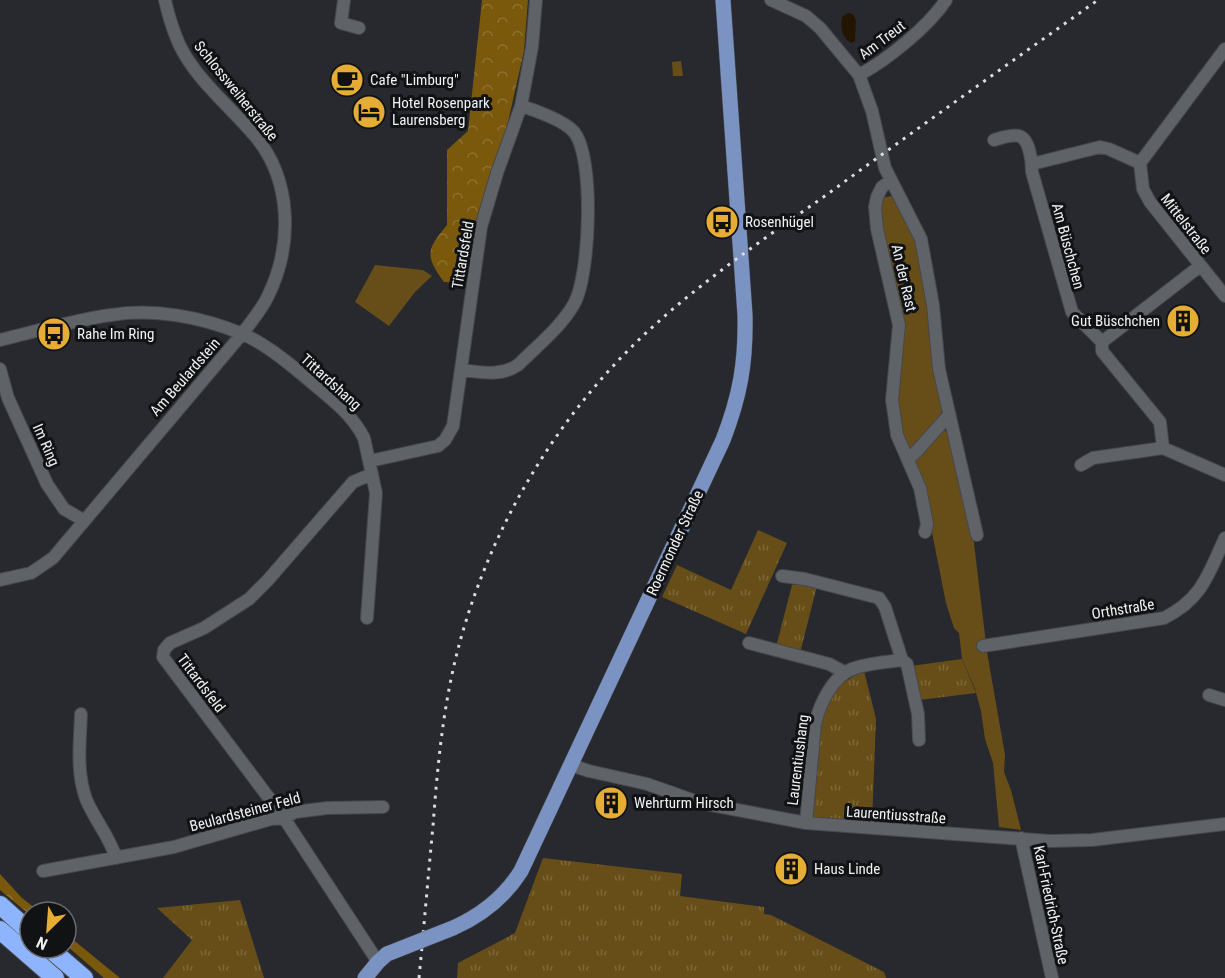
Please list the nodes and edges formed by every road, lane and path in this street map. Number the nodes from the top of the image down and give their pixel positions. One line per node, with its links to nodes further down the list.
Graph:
1 (165, 0): 17 (street, Schlossweiherstraße)
2 (344, 0): 7 (street)
3 (536, 0): 10 (street, Tittardsfeld)
4 (723, 0): 43 (main road, Roermonder Straße)
5 (771, 0): 9 (street, An der Rast)
6 (946, 0): 9 (street, Am Treut)
7 (359, 28)
8 (1225, 49): 12 (street)
9 (859, 75): 14 (street, An der Rast)
10 (521, 106): 21 (street, Tittardsfeld); 21 (street)
11 (994, 140): 13 (street, Am Büschchen)
12 (1140, 163): 13 (street); 15 (street, Mittelstraße)
13 (1032, 164): 19 (street, Am Büschchen)
14 (891, 180): 22 (street, An der Rast); 24 (street, An der Rast)
15 (1200, 266): 16 (street, Mittelstraße); 19 (street)
16 (1225, 296)
17 (242, 334): 18 (street, Am Beulardstein); 26 (street, Tittardshang); 28 (street, Am Beulardstein)
18 (0, 340)
19 (1101, 342): 23 (street, Am Büschchen)
20 (0, 369): 28 (street, Im Ring)
21 (461, 370): 26 (street, Tittardsfeld)
22 (949, 415): 24 (street); 30 (street, An der Rast)
23 (1163, 448): 25 (street); 27 (street)
24 (908, 459): 29 (street, An der Rast)
25 (1081, 465)
26 (371, 467): 34 (street, Tittardshang); 45 (street, Tittardsfeld)
27 (1225, 475)
28 (83, 520): 33 (street, Am Beulardstein)
29 (925, 532)
30 (977, 535)
31 (1225, 538): 36 (street, Orthstraße)
32 (782, 576): 37 (street)
33 (0, 580)
34 (367, 618)
35 (749, 643): 38 (street)
36 (983, 646)
37 (903, 660): 38 (street); 42 (street)
38 (844, 672): 46 (street, Laurentiushang)
39 (1209, 695): 40 (street)
40 (1225, 700)
41 (81, 714): 49 (street)
42 (919, 740)
43 (571, 765): 46 (street, Laurentiusstraße); 54 (main road, Roermonder Straße, bridge)
44 (383, 807): 45 (street, Beulardsteiner Feld)
45 (284, 818): 49 (street, Beulardsteiner Feld); 54 (street, Tittardsfeld)
46 (806, 823): 48 (street, Laurentiusstraße)
47 (1225, 824): 48 (street, Laurentiusstraße)
48 (1021, 838): 59 (street, Karl-Friedrich-Straße)
49 (116, 858): 50 (street, Beulardsteiner Feld)
50 (43, 871)
51 (0, 905): 52 (highway)
52 (18, 921)
53 (0, 930): 56 (highway)
54 (383, 958): 58 (main road, Roermonder Straße)
55 (63, 960): 57 (highway)
56 (55, 978)
57 (84, 978)
58 (365, 978)
59 (1052, 978)

